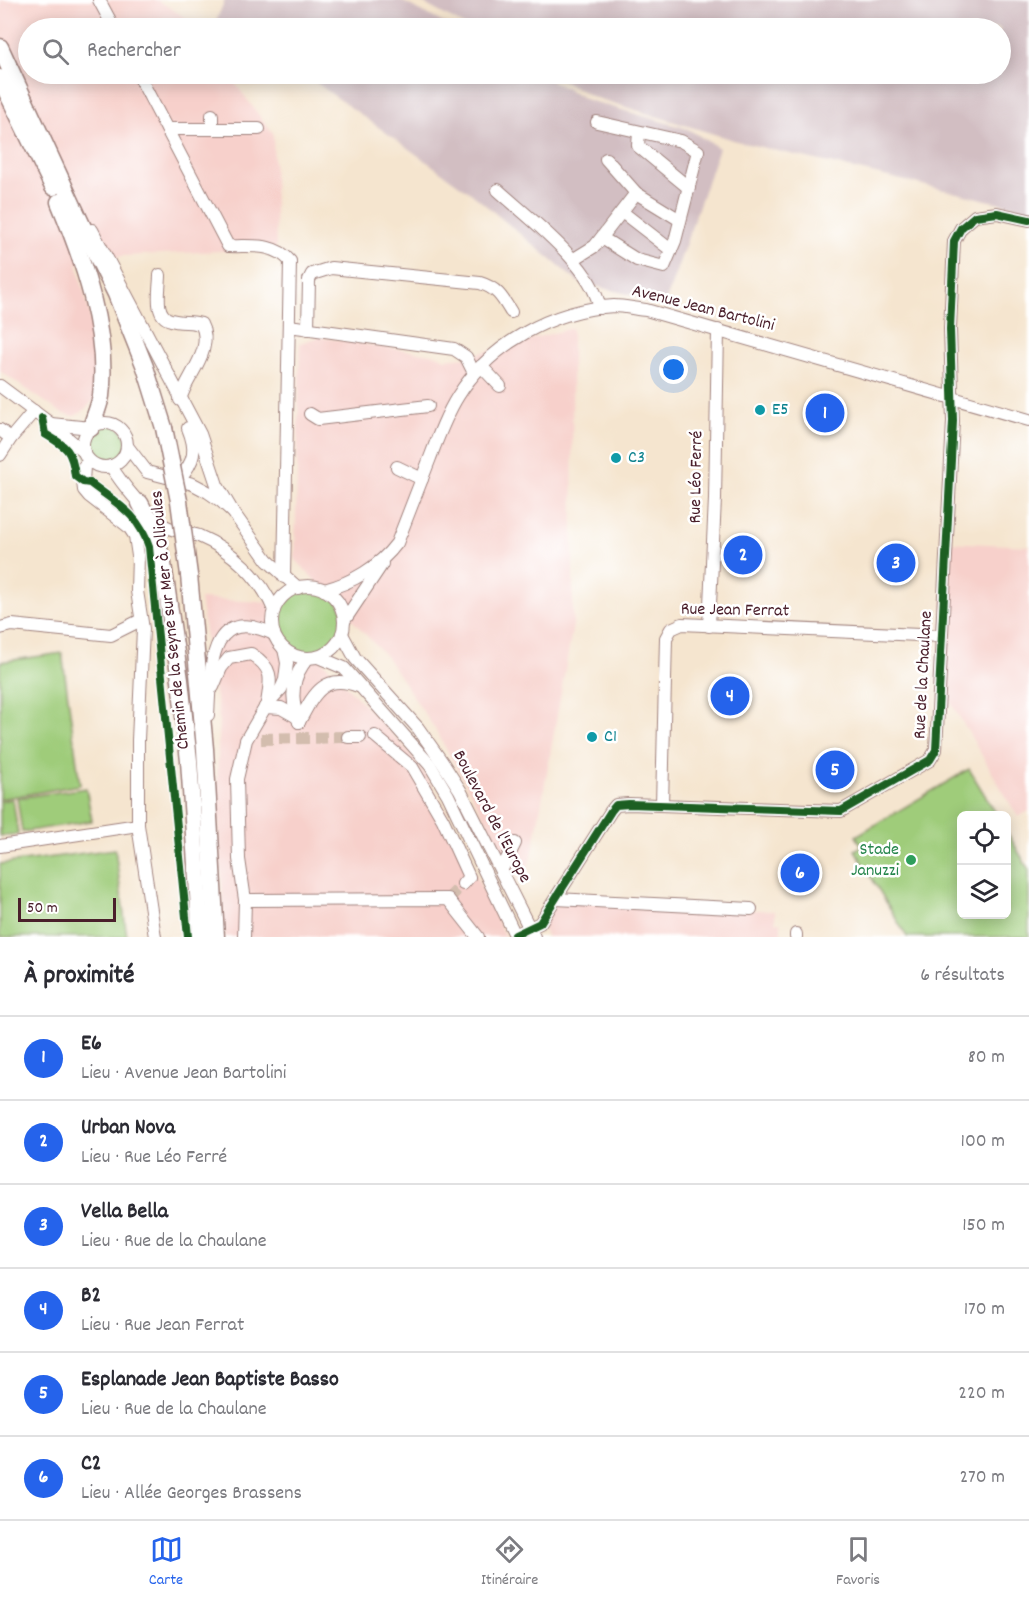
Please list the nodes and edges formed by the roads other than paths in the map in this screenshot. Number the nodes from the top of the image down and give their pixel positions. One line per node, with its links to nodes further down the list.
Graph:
1 (99, 0): 2 (street)
2 (109, 18)
3 (0, 47): 11 (main road, Chemin de la Seyne sur Mer à Ollioules)
4 (0, 78): 16 (main road, Chemin de la Seyne sur Mer à Ollioules)
5 (143, 84): 8 (street)
6 (212, 115): 9 (street)
7 (597, 122): 12 (street)
8 (167, 129): 9 (street); 27 (street)
9 (213, 129): 10 (street)
10 (259, 129)
11 (40, 131): 33 (street); 41 (main road, Chemin de la Seyne sur Mer à Ollioules)
12 (639, 132): 14 (street); 14 (street)
13 (606, 159): 17 (street)
14 (689, 188): 20 (street)
15 (498, 190): 23 (street)
16 (56, 192): 40 (main road); 41 (main road, Chemin de la Seyne sur Mer à Ollioules)
17 (636, 193): 18 (street); 20 (street)
18 (622, 212): 21 (street); 22 (street)
19 (1029, 219): 34 (street, Rue de la Chaulane)
20 (680, 220): 22 (street)
21 (602, 238): 22 (street); 23 (street)
22 (671, 250)
23 (574, 259): 25 (street)
24 (160, 275): 33 (street)
25 (600, 308): 29 (street, Avenue Jean Bartolini); 30 (street, Avenue Jean Bartolini)
26 (511, 312): 28 (street)
27 (289, 326): 28 (street); 55 (street)
28 (308, 329): 30 (street)
29 (718, 330): 34 (street, Avenue Jean Bartolini); 60 (street, Rue Léo Ferré)
30 (478, 370): 32 (street); 50 (street, Avenue Jean Bartolini)
31 (0, 386): 36 (street)
32 (500, 386)
33 (181, 397): 49 (street); 52 (street)
34 (953, 398): 38 (street, Avenue Jean Bartolini); 64 (street, Rue de la Chaulane)
35 (428, 406): 37 (street)
36 (34, 411): 39 (street); 43 (street)
37 (310, 414)
38 (1029, 420)
39 (51, 424): 40 (street); 46 (street)
40 (91, 428): 44 (street); 46 (street)
41 (160, 429): 54 (main road, Chemin de la Seyne sur Mer à Ollioules)
42 (0, 430): 43 (street)
43 (11, 438): 45 (street)
44 (127, 446): 47 (street); 49 (street)
45 (0, 455)
46 (87, 456): 47 (street); 59 (street)
47 (111, 466): 51 (street)
48 (398, 467): 50 (street)
49 (179, 479): 52 (street)
50 (422, 479): 53 (street, Avenue Jean Bartolini)
51 (140, 503): 58 (street); 87 (main road)
52 (233, 512): 55 (street)
53 (386, 558): 57 (street, Avenue Jean Bartolini); 61 (street)
54 (186, 575): 74 (main road, Chemin de la Seyne sur Mer à Ollioules); 87 (main road, Chemin de la Seyne sur Mer à Ollioules)
55 (284, 577): 56 (street)
56 (298, 588): 57 (street); 58 (street)
57 (324, 590): 61 (street)
58 (274, 610): 63 (street)
59 (141, 620): 62 (street); 76 (street)
60 (709, 626): 64 (street, Rue Jean Ferrat); 75 (street, Rue Jean Ferrat)
61 (343, 627): 66 (street); 79 (street, Boulevard de l'Europe)
62 (0, 628)
63 (274, 634): 65 (street); 68 (street)
64 (941, 636): 75 (street, Rue de la Chaulane)
65 (284, 649): 66 (street); 69 (street)
66 (313, 657): 67 (street, Boulevard de l'Europe); 70 (street)
67 (361, 687): 70 (street); 85 (street, Boulevard de l'Europe)
68 (209, 696): 69 (street); 74 (street)
69 (266, 705): 70 (street); 73 (street)
70 (298, 719)
71 (375, 736): 80 (street)
72 (261, 739): 73 (street)
73 (246, 740): 82 (street)
74 (205, 749): 88 (main road, Chemin de la Seyne sur Mer à Ollioules)
75 (662, 805): 81 (street, Rue de la Chaulane)
76 (138, 825): 78 (street); 86 (street)
77 (516, 843): 79 (street)
78 (0, 846)
79 (501, 871): 84 (street, Boulevard de l'Europe)
80 (463, 884)
81 (556, 899): 83 (street); 84 (street, Rue de la Chaulane)
82 (245, 900): 89 (street); 90 (street)
83 (751, 909)
84 (532, 933): 85 (street)
85 (515, 936)
86 (155, 937)
87 (203, 937)
88 (216, 937)
89 (244, 937)
90 (478, 937)

